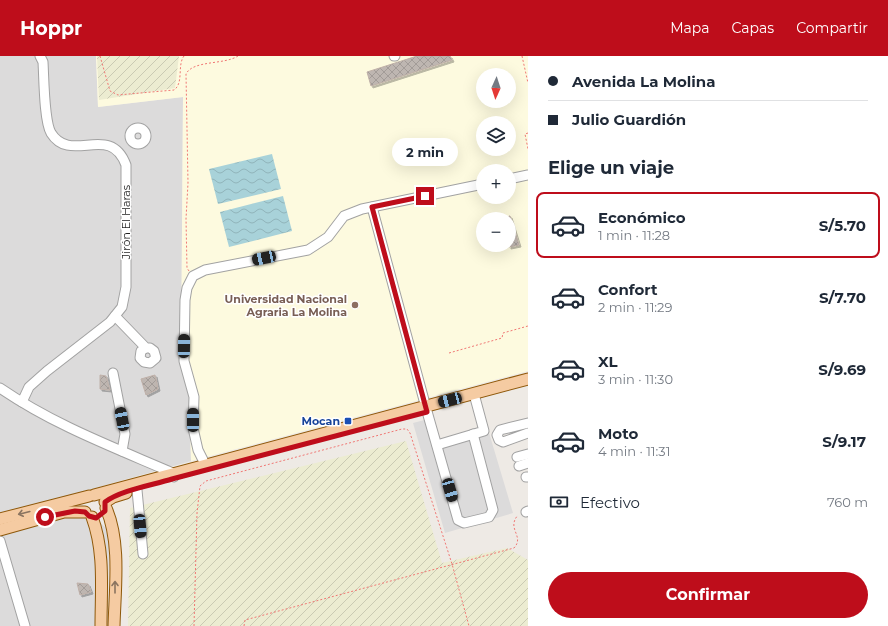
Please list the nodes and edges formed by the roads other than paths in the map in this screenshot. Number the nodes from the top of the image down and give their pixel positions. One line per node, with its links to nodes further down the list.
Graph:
1 (40, 56): 3 (street)
2 (133, 142): 3 (street)
3 (121, 153): 8 (street, Jirón El Haras)
4 (528, 175): 5 (street)
5 (516, 178)
6 (476, 185): 7 (street)
7 (372, 207): 16 (street); 25 (street)
8 (115, 316): 9 (street); 15 (street, Jirón El Haras)
9 (146, 348)
10 (114, 373): 21 (street)
11 (528, 379): 14 (main road)
12 (528, 386): 14 (main road)
13 (0, 388): 15 (street)
14 (475, 397): 16 (main road); 18 (street)
15 (22, 402): 21 (street)
16 (426, 410): 20 (street); 25 (main road); 26 (main road)
17 (528, 423): 19 (street)
18 (473, 434): 20 (street); 20 (street)
19 (528, 434)
20 (437, 445)
21 (122, 451): 23 (street)
22 (528, 454): 24 (street)
23 (144, 460): 26 (street); 27 (street)
24 (521, 462)
25 (205, 464): 26 (main road)
26 (172, 476): 27 (main road); 28 (main road)
27 (150, 479): 29 (main road)
28 (137, 490): 30 (main road); 35 (street)
29 (91, 496): 30 (main road); 31 (main road); 32 (main road, one-way to 32)
30 (106, 505): 31 (main road); 38 (main road, one-way to 30)
31 (88, 515): 33 (main road); 37 (main road)
32 (0, 519)
33 (0, 530)
34 (0, 541): 36 (street)
35 (142, 554)
36 (25, 626)
37 (101, 626)
38 (114, 626)

